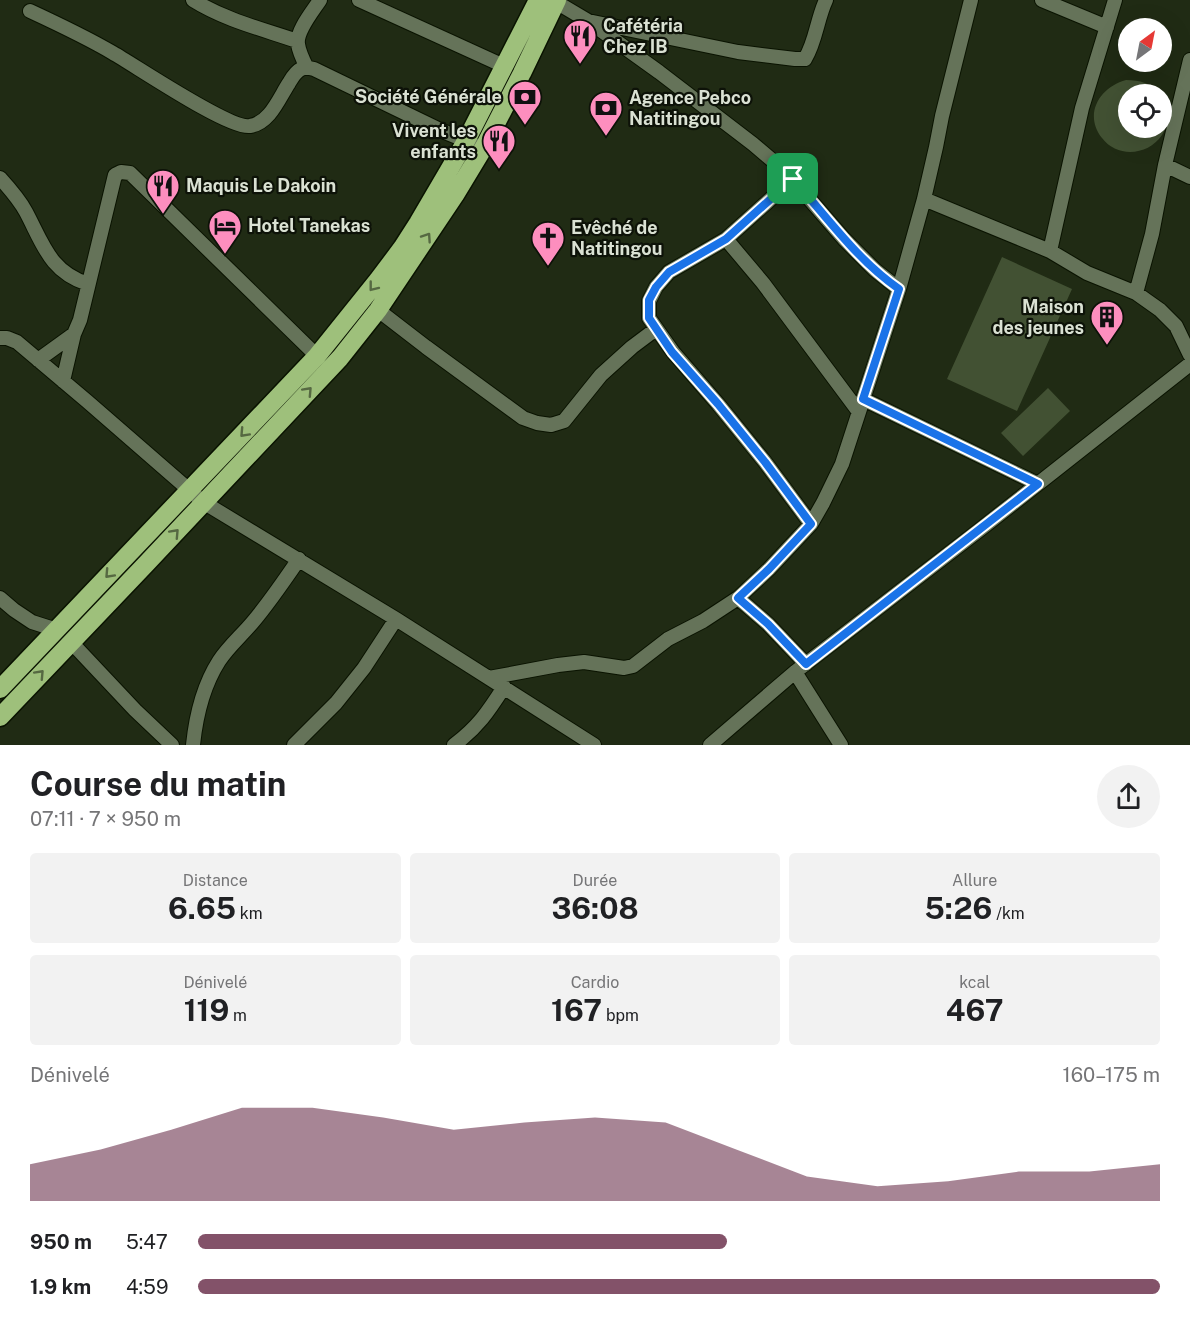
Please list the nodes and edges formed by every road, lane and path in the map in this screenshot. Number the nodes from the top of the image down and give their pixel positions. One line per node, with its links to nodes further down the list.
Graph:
1 (193, 0): 12 (street)
2 (320, 0): 12 (street)
3 (359, 0): 14 (street)
4 (826, 0): 10 (street)
5 (971, 0): 22 (street)
6 (1042, 0): 11 (street)
7 (1115, 0): 11 (street)
8 (550, 1): 10 (street); 14 (highway); 17 (highway)
9 (30, 11): 15 (street)
10 (588, 21): 21 (street)
11 (1107, 27): 24 (street)
12 (297, 41): 15 (street)
13 (1190, 60): 18 (street)
14 (504, 66): 16 (highway)
15 (307, 68): 16 (street)
16 (466, 141): 17 (street); 33 (highway, one-way to 33)
17 (484, 147): 28 (highway, one-way to 17)
18 (1165, 165): 19 (street); 27 (street)
19 (1190, 177)
20 (0, 178): 25 (street)
21 (793, 179): 23 (street); 26 (street)
22 (924, 199): 24 (street); 26 (street)
23 (726, 239): 29 (street); 37 (street)
24 (1050, 251): 27 (street)
25 (88, 284): 30 (street); 33 (street)
26 (899, 289): 37 (street)
27 (1136, 293): 32 (street)
28 (378, 310): 29 (street); 39 (highway, one-way to 28)
29 (657, 329): 40 (street)
30 (74, 334): 34 (street); 36 (street)
31 (0, 338): 34 (street)
32 (1190, 355)
33 (317, 356): 39 (highway, one-way to 39)
34 (38, 360): 36 (street)
35 (1190, 364): 38 (street)
36 (63, 381): 39 (street)
37 (861, 405): 38 (street); 40 (street)
38 (1038, 484): 46 (street)
39 (197, 496): 41 (street); 45 (highway)
40 (811, 524): 43 (street)
41 (299, 559): 44 (street); 52 (street)
42 (0, 598): 45 (street)
43 (738, 598): 46 (street); 47 (street)
44 (396, 619): 47 (street); 53 (street)
45 (64, 636): 49 (highway); 50 (highway, one-way to 45); 51 (street)
46 (801, 668): 56 (street); 57 (street)
47 (489, 678): 48 (street)
48 (504, 687): 54 (street); 55 (street)
49 (0, 689)
50 (0, 717)
51 (172, 745)
52 (193, 745)
53 (294, 745)
54 (454, 745)
55 (594, 745)
56 (710, 745)
57 (841, 745)

